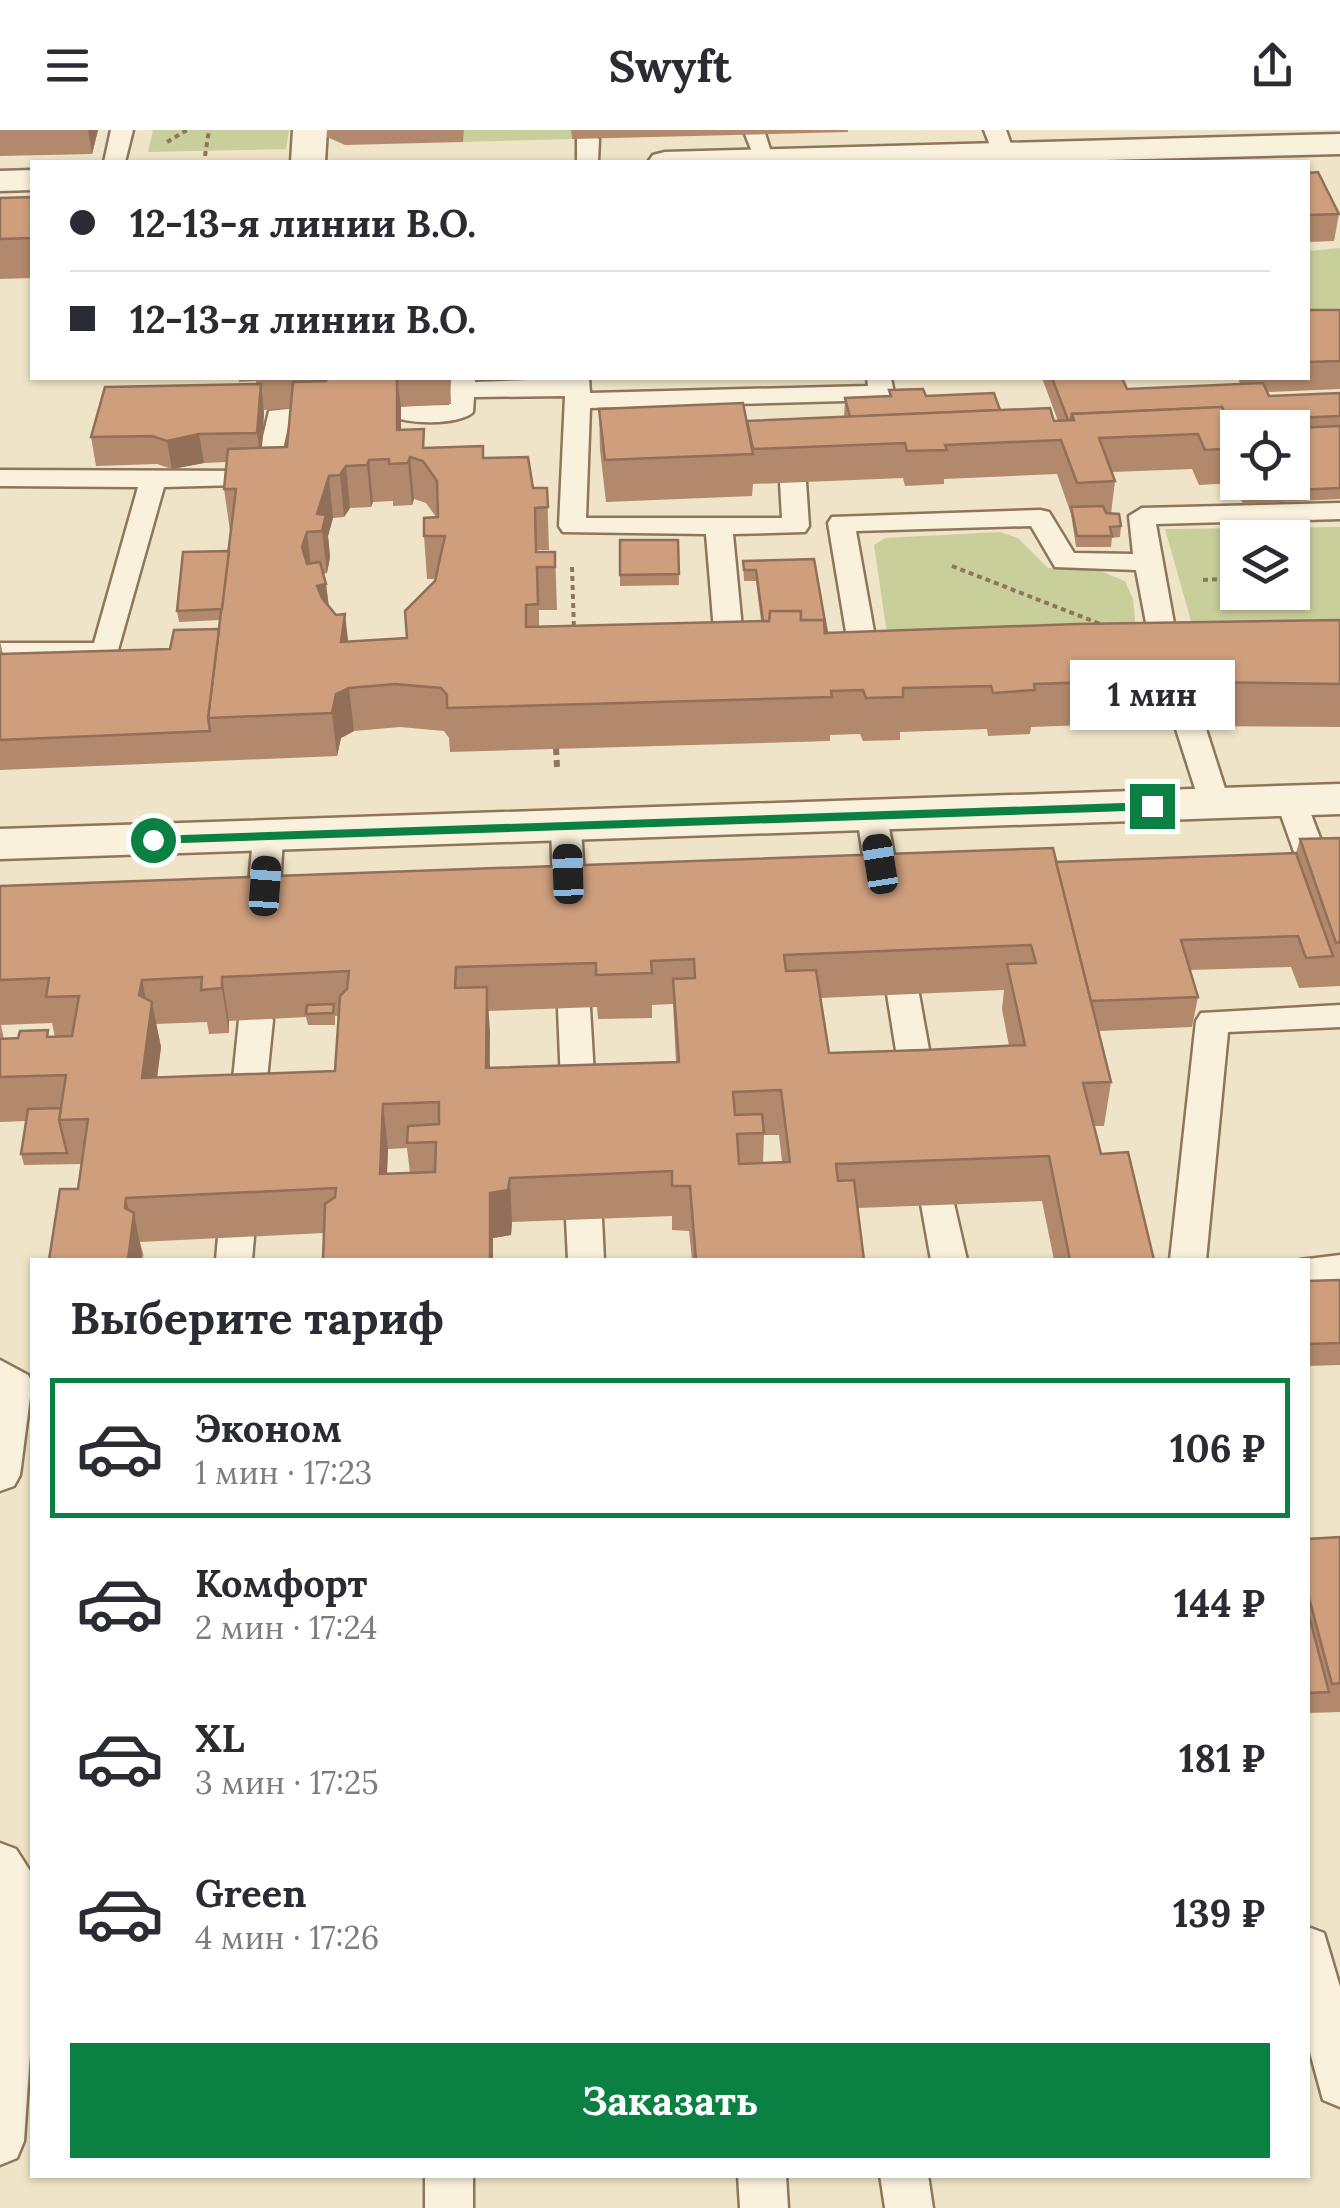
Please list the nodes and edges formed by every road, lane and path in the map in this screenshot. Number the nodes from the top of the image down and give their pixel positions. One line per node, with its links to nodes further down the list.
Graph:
1 (122, 130): 10 (lane)
2 (209, 130): 8 (path)
3 (310, 130): 11 (street)
4 (588, 139): 12 (lane)
5 (1167, 139): 7 (street); 9 (street)
6 (999, 142): 9 (street); 13 (street)
7 (1340, 144)
8 (206, 156)
9 (1107, 156)
10 (115, 160)
11 (308, 160)
12 (587, 160)
13 (679, 160)
14 (30, 180): 15 (street)
15 (0, 181)
16 (0, 212): 17 (street)
17 (30, 212)
18 (879, 380): 20 (lane)
19 (462, 384): 20 (lane); 22 (lane)
20 (577, 389): 27 (lane)
21 (316, 412): 24 (lane)
22 (401, 413)
23 (0, 478): 24 (lane)
24 (153, 479): 34 (lane)
25 (793, 482): 28 (lane)
26 (1340, 512): 30 (lane)
27 (572, 526): 28 (lane); 32 (path)
28 (718, 526): 31 (lane)
29 (936, 560): 35 (path)
30 (1148, 562): 35 (lane); 36 (lane)
31 (671, 640)
32 (574, 642)
33 (1204, 648): 35 (lane)
34 (0, 651)
35 (1162, 656)
36 (902, 661)
37 (1190, 726): 42 (lane)
38 (556, 747): 39 (path)
39 (557, 767)
40 (1340, 800): 41 (street)
41 (1291, 801): 42 (street); 47 (lane)
42 (1216, 804): 43 (street)
43 (872, 817): 44 (street); 48 (lane)
44 (566, 828): 45 (street); 49 (lane)
45 (268, 837): 46 (street); 50 (lane)
46 (0, 844)
47 (1320, 882)
48 (886, 898)
49 (570, 910)
50 (262, 922)
51 (903, 994): 55 (lane)
52 (574, 1008): 56 (lane)
53 (1340, 1016): 62 (lane)
54 (256, 1020): 57 (lane)
55 (920, 1094)
56 (579, 1110)
57 (246, 1119)
58 (939, 1204): 61 (lane)
59 (584, 1219): 60 (lane)
60 (586, 1258)
61 (949, 1258)
62 (1188, 1258)
63 (1310, 1270): 64 (lane)
64 (1340, 1270)
65 (0, 1375): 66 (lane)
66 (0, 1474)
67 (0, 1863): 70 (lane)
68 (1310, 1956): 69 (lane)
69 (1340, 2084)
70 (0, 2142)
71 (449, 2178): 74 (lane)
72 (762, 2178): 75 (lane)
73 (904, 2178): 76 (lane)
74 (448, 2208)
75 (764, 2208)
76 (908, 2208)

